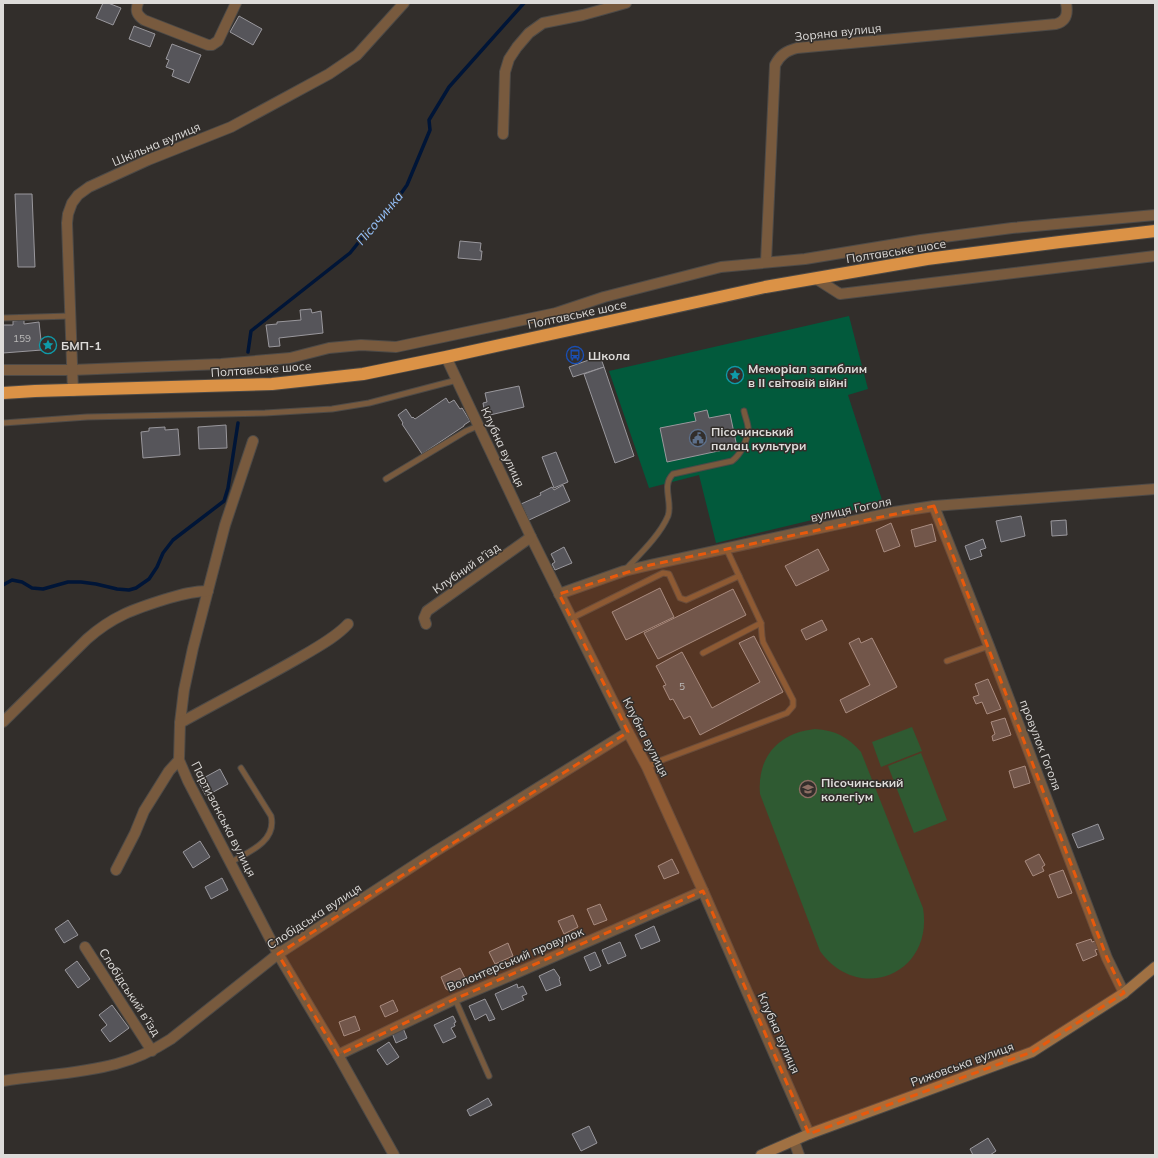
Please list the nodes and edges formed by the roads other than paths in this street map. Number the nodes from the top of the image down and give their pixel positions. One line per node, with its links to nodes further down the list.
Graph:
1 (138, 3): 2 (street)
2 (236, 3)
3 (404, 3): 12 (street, Шкільна вулиця)
4 (626, 3): 6 (street)
5 (1066, 3): 10 (street, Зоряна вулиця)
6 (503, 134)
7 (1155, 215): 10 (street)
8 (1155, 231): 11 (highway, Полтавське шосе)
9 (1155, 256): 11 (street)
10 (766, 262): 16 (street)
11 (815, 278): 14 (highway, Полтавське шосе)
12 (70, 316): 13 (lane); 16 (street, Шкільна вулиця)
13 (3, 318)
14 (446, 357): 17 (street, Клубна вулиця); 18 (highway, Полтавське шосе)
15 (3, 370): 16 (street)
16 (72, 370): 18 (street, Шкільна вулиця)
17 (457, 380): 21 (lane); 22 (street, Клубна вулиця)
18 (73, 391): 19 (highway, Полтавське шосе)
19 (3, 393)
20 (744, 411): 29 (lane)
21 (3, 423)
22 (478, 426): 24 (lane); 27 (street, Клубна вулиця)
23 (253, 441): 31 (street, Партизанська вулиця)
24 (386, 479)
25 (1155, 489): 26 (street, вулиця Гоголя)
26 (934, 506): 28 (street, вулиця Гоголя); 37 (street, провулок Гоголя)
27 (531, 537): 32 (street, Клубна вулиця); 36 (street, Клубний в’їзд)
28 (726, 548): 29 (street, вулиця Гоголя); 30 (lane)
29 (624, 571): 32 (street, вулиця Гоголя)
30 (739, 576): 33 (lane); 34 (lane)
31 (208, 591): 40 (street); 41 (street, Партизанська вулиця)
32 (559, 594): 33 (street, Клубна вулиця)
33 (572, 618): 42 (street, Клубна вулиця)
34 (761, 622): 38 (lane); 44 (lane)
35 (348, 624): 41 (street)
36 (426, 624)
37 (989, 646): 39 (lane); 52 (street, провулок Гоголя)
38 (703, 652)
39 (947, 661)
40 (3, 722)
41 (180, 722): 43 (street, Партизанська вулиця)
42 (628, 732): 44 (street, Клубна вулиця); 50 (street, Слобідська вулиця)
43 (179, 760): 46 (street, Партизанська вулиця); 47 (street)
44 (647, 767): 48 (street, Клубна вулиця)
45 (241, 768): 46 (lane)
46 (231, 862): 50 (street, Партизанська вулиця)
47 (116, 870)
48 (703, 891): 53 (street, Волонтерський провулок); 58 (street, Клубна вулиця)
49 (85, 947): 54 (street, Слобідський в’їзд)
50 (278, 954): 54 (street, Слобідська вулиця); 55 (street, Партизанська вулиця)
51 (1155, 967): 52 (street, Рижовська вулиця)
52 (1124, 993): 58 (street, Рижовська вулиця)
53 (455, 999): 55 (street, Волонтерський провулок); 56 (lane)
54 (152, 1051): 57 (street, Слобідська вулиця)
55 (338, 1055): 60 (street, Партизанська вулиця)
56 (489, 1076)
57 (3, 1081)
58 (810, 1134): 59 (street, Рижовська вулиця)
59 (794, 1141): 61 (street, Рижовська вулиця); 62 (street)
60 (391, 1154)
61 (761, 1155)
62 (799, 1155)

